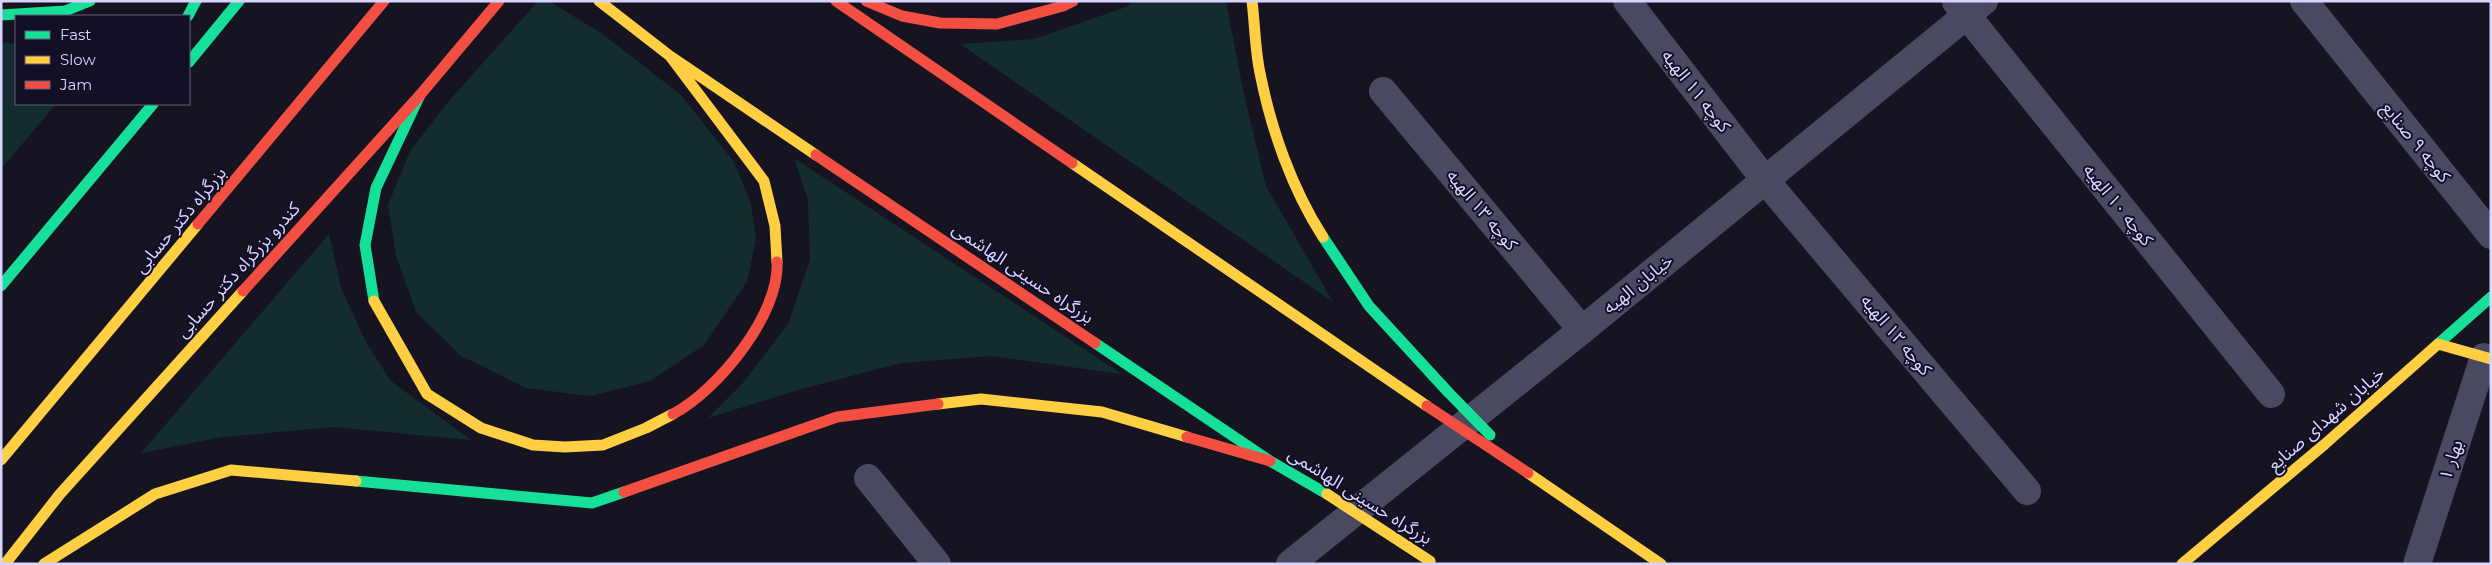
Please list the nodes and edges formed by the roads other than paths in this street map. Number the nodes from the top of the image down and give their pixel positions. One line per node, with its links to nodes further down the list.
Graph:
1 (90, 1): 14 (main road)
2 (196, 1): 15 (main road)
3 (239, 1): 17 (main road)
4 (384, 1): 31 (main road, بزرگراه دکتر حسابی)
5 (499, 1): 19 (main road, کندرو بزرگراه دکتر حسابی)
6 (598, 1): 16 (main road, بزرگراه حسینی الهاشمی)
7 (836, 1): 33 (main road, bridge)
8 (866, 1): 9 (main road)
9 (1073, 1)
10 (1252, 1): 33 (main road, bridge)
11 (1627, 1): 23 (street, کوچه ۱۱ الهیه)
12 (2304, 1): 24 (street, کوچه ۹ صنایع)
13 (1968, 6): 23 (street, خیابان الهیه); 30 (street, کوچه ۱۰ الهیه)
14 (1, 15)
15 (189, 15)
16 (670, 56): 19 (main road); 32 (main road, بزرگراه حسینی الهاشمی)
17 (190, 61)
18 (1383, 91): 27 (street, کوچه ۱۳ الهیه)
19 (420, 95): 37 (main road, کندرو بزرگراه دکتر حسابی)
20 (146, 105): 22 (main road)
21 (152, 105): 22 (main road)
22 (138, 122): 25 (main road)
23 (1766, 180): 27 (street, خیابان الهیه); 35 (street, کوچه ۱۲ الهیه)
24 (2491, 235)
25 (1, 286)
26 (2491, 297): 28 (main road, خیابان شهدای صنایع)
27 (1582, 330): 40 (street, خیابان الهیه)
28 (2438, 344): 29 (main road); 42 (main road, خیابان شهدای صنایع)
29 (2487, 358): 43 (street, بهار ۱)
30 (2271, 394)
31 (1, 460)
32 (1270, 461): 36 (main road, بزرگراه حسینی الهاشمی, bridge); 38 (main road)
33 (1528, 473): 41 (main road)
34 (868, 478): 39 (street)
35 (2028, 491)
36 (1432, 562)
37 (4, 564)
38 (44, 564)
39 (937, 564)
40 (1290, 564)
41 (1661, 564)
42 (2182, 564)
43 (2417, 564)

